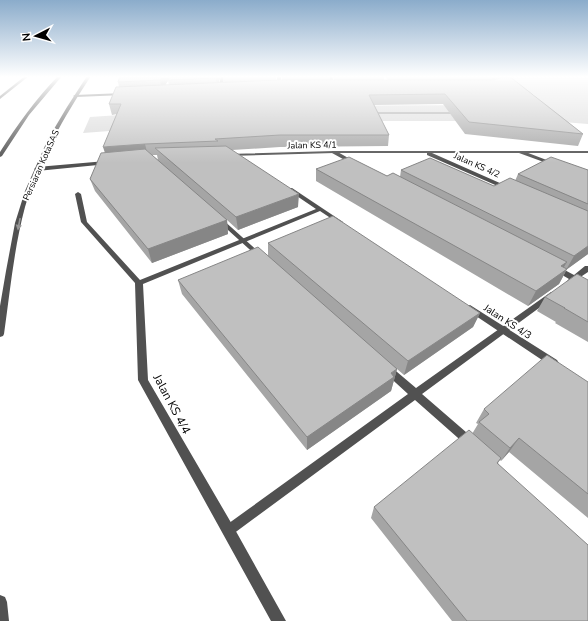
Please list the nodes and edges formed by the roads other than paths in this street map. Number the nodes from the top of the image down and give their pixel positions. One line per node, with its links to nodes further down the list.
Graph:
1 (34, 105): 9 (street)
2 (70, 105): 14 (street, Persiaran KotaSAS)
3 (334, 152): 4 (street, Jalan KS 4/1); 7 (street, Jalan KS 4/1); 13 (street)
4 (425, 152): 5 (street, Jalan KS 4/1); 16 (street, Jalan KS 4/2)
5 (521, 152): 6 (street, Jalan KS 4/1); 12 (street)
6 (588, 152)
7 (236, 154): 8 (street, Jalan KS 4/1); 11 (street)
8 (221, 155)
9 (0, 156)
10 (111, 162): 14 (street)
11 (249, 163)
12 (558, 165)
13 (362, 167)
14 (37, 170): 30 (street, Persiaran KotaSAS, one-way to 30)
15 (282, 184): 18 (street)
16 (517, 193)
17 (78, 194): 26 (street)
18 (320, 210): 20 (street); 21 (street)
19 (214, 215): 21 (street)
20 (347, 227)
21 (243, 241): 22 (street); 26 (street)
22 (267, 262)
23 (553, 268): 25 (street)
24 (588, 268): 25 (street)
25 (574, 279): 27 (street); 29 (street)
26 (139, 283): 35 (street, Jalan KS 4/4)
27 (588, 286)
28 (464, 304): 29 (street, Jalan KS 4/3)
29 (503, 330): 32 (street, Jalan KS 4/3); 33 (street)
30 (0, 334)
31 (380, 362): 33 (street)
32 (562, 368)
33 (415, 394): 34 (street); 35 (street)
34 (475, 447)
35 (229, 530): 38 (street, Jalan KS 4/4)
36 (0, 602): 37 (street)
37 (2, 621)
38 (279, 621)

